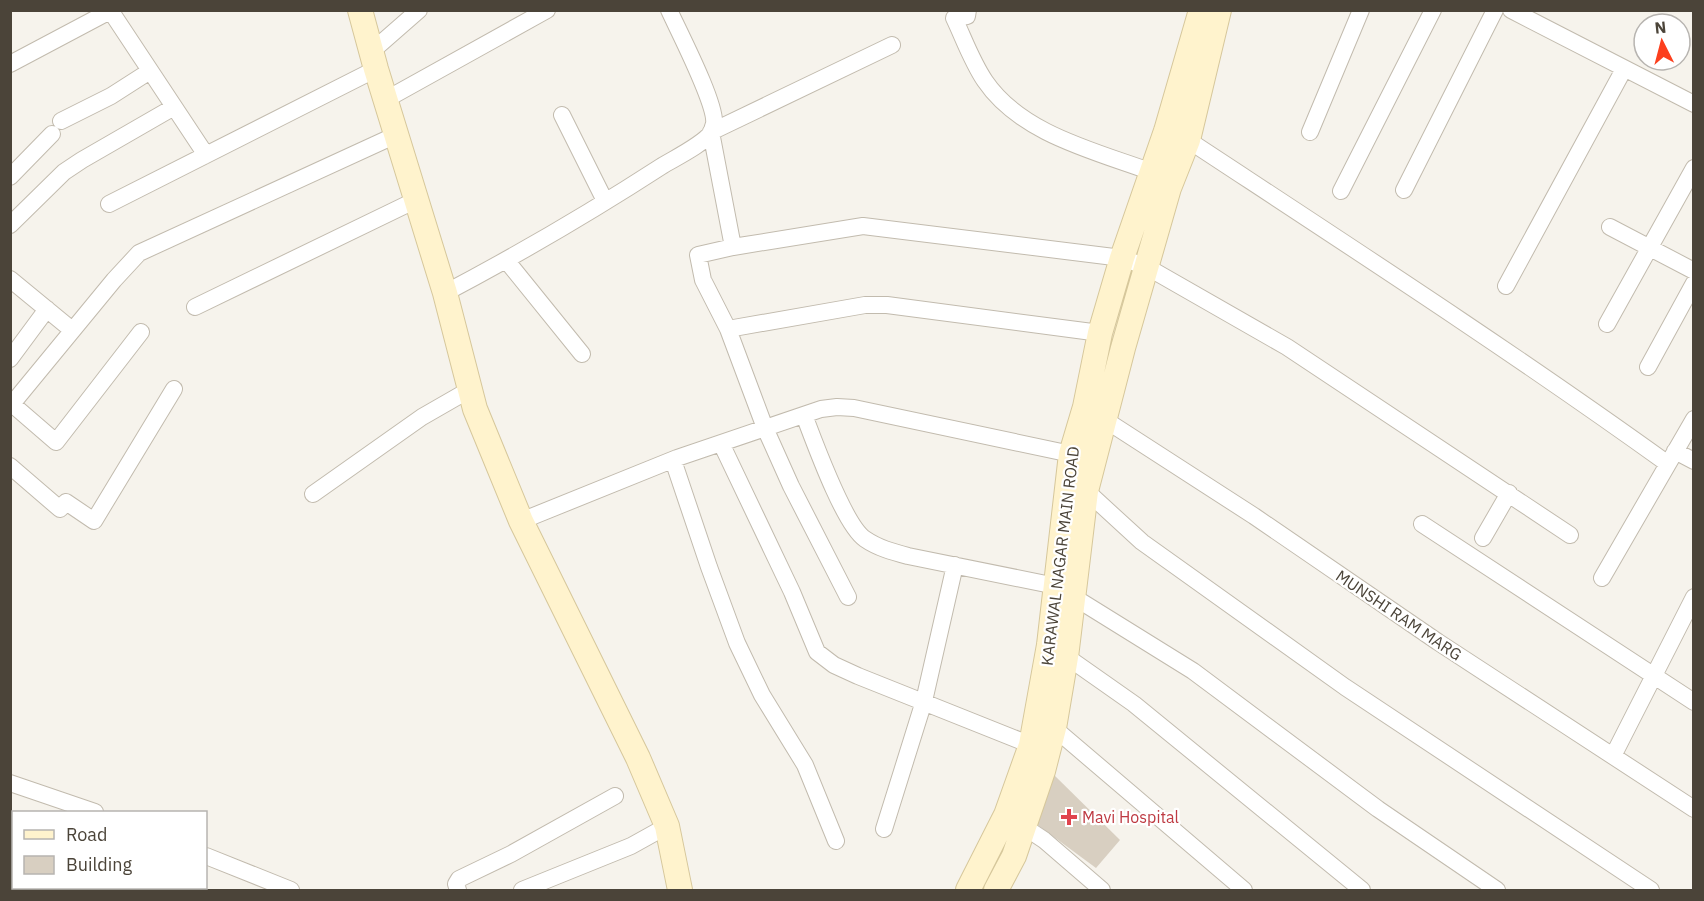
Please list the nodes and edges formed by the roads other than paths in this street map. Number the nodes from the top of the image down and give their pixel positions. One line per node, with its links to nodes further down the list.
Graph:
1 (360, 10): 14 (street)
2 (419, 10): 14 (street)
3 (547, 10): 18 (street)
4 (669, 10): 22 (street)
5 (968, 10): 28 (street)
6 (1201, 10): 28 (street, KARAWAL NAGAR MAIN ROAD)
7 (1219, 10): 25 (street, KARAWAL NAGAR MAIN ROAD)
8 (1361, 10): 23 (street)
9 (1433, 10): 31 (street)
10 (1495, 10): 30 (street)
11 (1511, 10): 16 (street)
12 (110, 11): 15 (street); 17 (street)
13 (892, 45): 22 (street)
14 (373, 61): 18 (street); 26 (street)
15 (10, 64)
16 (1624, 69): 19 (street); 45 (street)
17 (150, 71): 20 (street); 29 (street)
18 (385, 100): 24 (street)
19 (1694, 104)
20 (174, 107): 26 (street); 35 (street)
21 (562, 116): 33 (street)
22 (711, 132): 33 (street); 37 (street)
23 (1310, 132)
24 (396, 135): 32 (street); 51 (street)
25 (1188, 140): 41 (street, KARAWAL NAGAR MAIN ROAD); 65 (street)
26 (206, 155): 34 (street)
27 (1694, 168): 38 (street)
28 (1152, 172): 39 (street, KARAWAL NAGAR MAIN ROAD)
29 (10, 177)
30 (1404, 189)
31 (1341, 191)
32 (416, 200): 46 (street); 47 (street)
33 (605, 201): 40 (street)
34 (109, 204)
35 (10, 225)
36 (1610, 227): 38 (street)
37 (733, 247): 39 (street); 50 (street)
38 (1650, 248): 42 (street); 49 (street)
39 (1122, 258): 41 (street); 53 (street, KARAWAL NAGAR MAIN ROAD)
40 (506, 260): 46 (street); 54 (street)
41 (1147, 267): 62 (street, KARAWAL NAGAR MAIN ROAD); 72 (street)
42 (1694, 271)
43 (10, 279): 48 (street)
44 (1694, 283): 56 (street)
45 (1506, 286)
46 (445, 293): 58 (street)
47 (195, 307)
48 (47, 309): 51 (street); 55 (street)
49 (1608, 324)
50 (728, 329): 53 (street); 63 (street)
51 (72, 330): 52 (street)
52 (141, 332)
53 (1100, 333): 59 (street, KARAWAL NAGAR MAIN ROAD)
54 (582, 354)
55 (10, 359)
56 (1648, 367)
57 (174, 389): 69 (street)
58 (469, 390): 71 (street); 73 (street)
59 (1085, 406): 62 (street, MUNSHI RAM MARG); 68 (street, KARAWAL NAGAR MAIN ROAD)
60 (804, 415): 63 (street); 68 (street); 77 (street)
61 (1694, 418): 65 (street)
62 (1106, 420): 70 (street, KARAWAL NAGAR MAIN ROAD); 88 (street, MUNSHI RAM MARG)
63 (765, 428): 64 (street); 80 (street)
64 (721, 443): 66 (street); 84 (street)
65 (1671, 458): 67 (street); 78 (street)
66 (673, 460): 73 (street); 96 (street)
67 (1694, 461)
68 (1069, 464): 70 (street); 79 (street, KARAWAL NAGAR MAIN ROAD)
69 (10, 466)
70 (1086, 491): 79 (street, KARAWAL NAGAR MAIN ROAD); 108 (street)
71 (313, 494)
72 (1509, 494): 75 (street); 76 (street)
73 (521, 521): 94 (street)
74 (1422, 525): 83 (street)
75 (1570, 535)
76 (1483, 538)
77 (955, 565): 79 (street); 84 (street)
78 (1602, 578)
79 (1064, 591): 82 (street, KARAWAL NAGAR MAIN ROAD); 107 (street)
80 (849, 597)
81 (1694, 597): 83 (street)
82 (1058, 651): 86 (street, KARAWAL NAGAR MAIN ROAD); 106 (street)
83 (1655, 676): 85 (street); 88 (street)
84 (924, 701): 87 (street); 95 (street)
85 (1694, 702)
86 (1045, 725): 87 (street, KARAWAL NAGAR MAIN ROAD); 93 (street, KARAWAL NAGAR MAIN ROAD); 105 (street)
87 (1031, 745): 93 (street, KARAWAL NAGAR MAIN ROAD)
88 (1613, 756): 91 (street, MUNSHI RAM MARG)
89 (10, 783): 92 (street)
90 (615, 796): 99 (street)
91 (1694, 809)
92 (89, 811)
93 (1015, 820): 102 (street, KARAWAL NAGAR MAIN ROAD); 103 (street, KARAWAL NAGAR MAIN ROAD); 104 (street)
94 (667, 826): 100 (street); 101 (street)
95 (884, 829)
96 (836, 841)
97 (207, 856): 98 (street)
98 (291, 891)
99 (458, 891)
100 (522, 891)
101 (680, 891)
102 (968, 891)
103 (996, 891)
104 (1102, 891)
105 (1244, 891)
106 (1362, 891)
107 (1497, 891)
108 (1651, 891)

